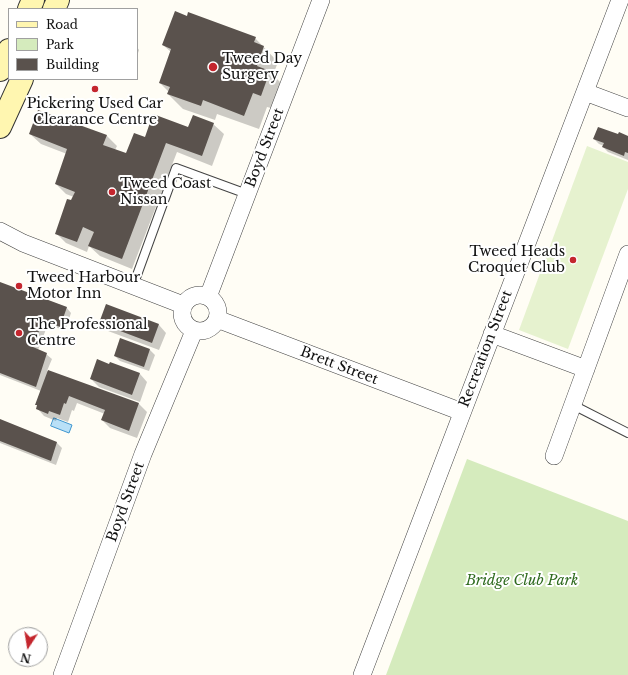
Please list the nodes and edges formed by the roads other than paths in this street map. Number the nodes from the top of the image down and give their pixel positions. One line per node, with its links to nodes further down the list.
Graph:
1 (321, 0): 9 (street, Boyd Street)
2 (620, 0): 6 (street, Recreation Street)
3 (8, 52): 4 (main road)
4 (0, 70)
5 (22, 80): 8 (main road)
6 (585, 92): 7 (street); 19 (street, Recreation Street)
7 (628, 108)
8 (0, 127)
9 (247, 194): 14 (lane); 15 (street, Boyd Street)
10 (0, 231): 12 (street)
11 (0, 238): 12 (street)
12 (23, 243): 14 (street)
13 (628, 254): 20 (street)
14 (133, 286): 16 (street)
15 (208, 297): 16 (street); 17 (street)
16 (183, 306): 18 (street)
17 (217, 319): 18 (street); 22 (street, Brett Street)
18 (194, 331): 25 (street, Boyd Street)
19 (492, 334): 20 (street); 22 (street, Recreation Street)
20 (586, 369): 21 (street)
21 (573, 404): 23 (lane); 24 (street)
22 (462, 412): 26 (street, Recreation Street)
23 (628, 432)
24 (554, 456)
25 (62, 675)
26 (362, 675)

